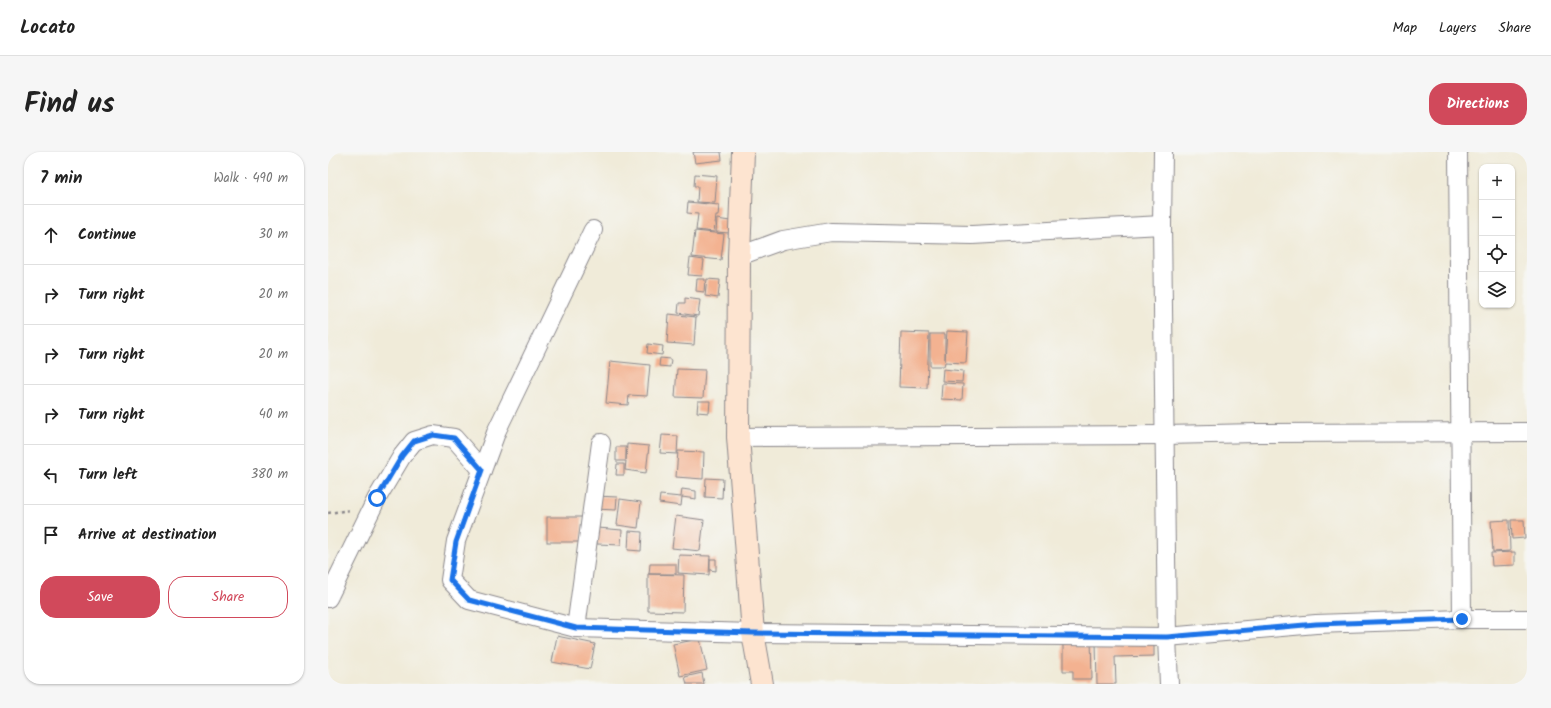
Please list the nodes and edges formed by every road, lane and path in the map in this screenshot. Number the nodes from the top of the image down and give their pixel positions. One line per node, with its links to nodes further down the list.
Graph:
1 (742, 152): 6 (street)
2 (1163, 152): 4 (street)
3 (1458, 152): 7 (street)
4 (1162, 225): 6 (street); 9 (street)
5 (593, 230): 12 (street)
6 (739, 256): 10 (street)
7 (1459, 432): 8 (street); 9 (street); 14 (street)
8 (1527, 432)
9 (1165, 435): 10 (street); 18 (street)
10 (738, 437): 17 (street)
11 (601, 443): 16 (street)
12 (482, 470): 13 (street); 16 (street)
13 (328, 598)
14 (1462, 619): 15 (street); 18 (street)
15 (1527, 619)
16 (576, 628): 17 (street)
17 (753, 633): 18 (street); 19 (street)
18 (1167, 637): 20 (street)
19 (762, 684)
20 (1169, 684)

